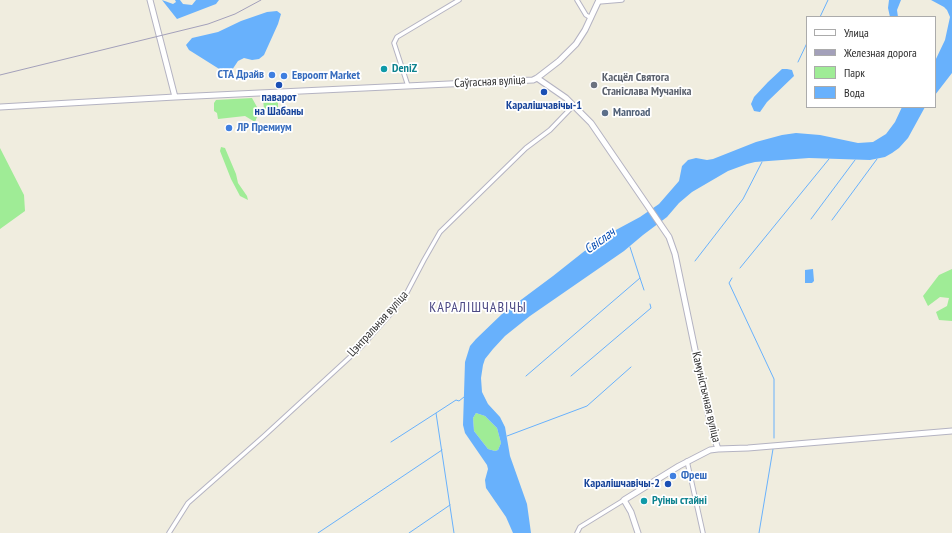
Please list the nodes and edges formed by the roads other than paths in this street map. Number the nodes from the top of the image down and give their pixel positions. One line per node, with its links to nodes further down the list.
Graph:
1 (150, 0): 9 (street)
2 (459, 0): 8 (street)
3 (577, 0): 6 (street)
4 (622, 0): 5 (street)
5 (598, 1): 6 (street, Саўгасная вуліца)
6 (591, 18): 7 (street, Саўгасная вуліца)
7 (537, 78): 8 (street, Саўгасная вуліца); 10 (street)
8 (408, 86): 9 (street, Саўгасная вуліца)
9 (175, 97): 11 (street, Саўгасная вуліца)
10 (574, 104): 13 (street, Камуністычная вуліца); 16 (street, Цэнтральная вуліца)
11 (0, 107)
12 (952, 431): 13 (street)
13 (718, 449): 14 (street, Камуністычная вуліца)
14 (687, 461): 15 (street, Камуністычная вуліца); 19 (street)
15 (624, 500): 17 (street, Камуністычная вуліца); 18 (street)
16 (169, 533)
17 (576, 533)
18 (638, 533)
19 (703, 533)

